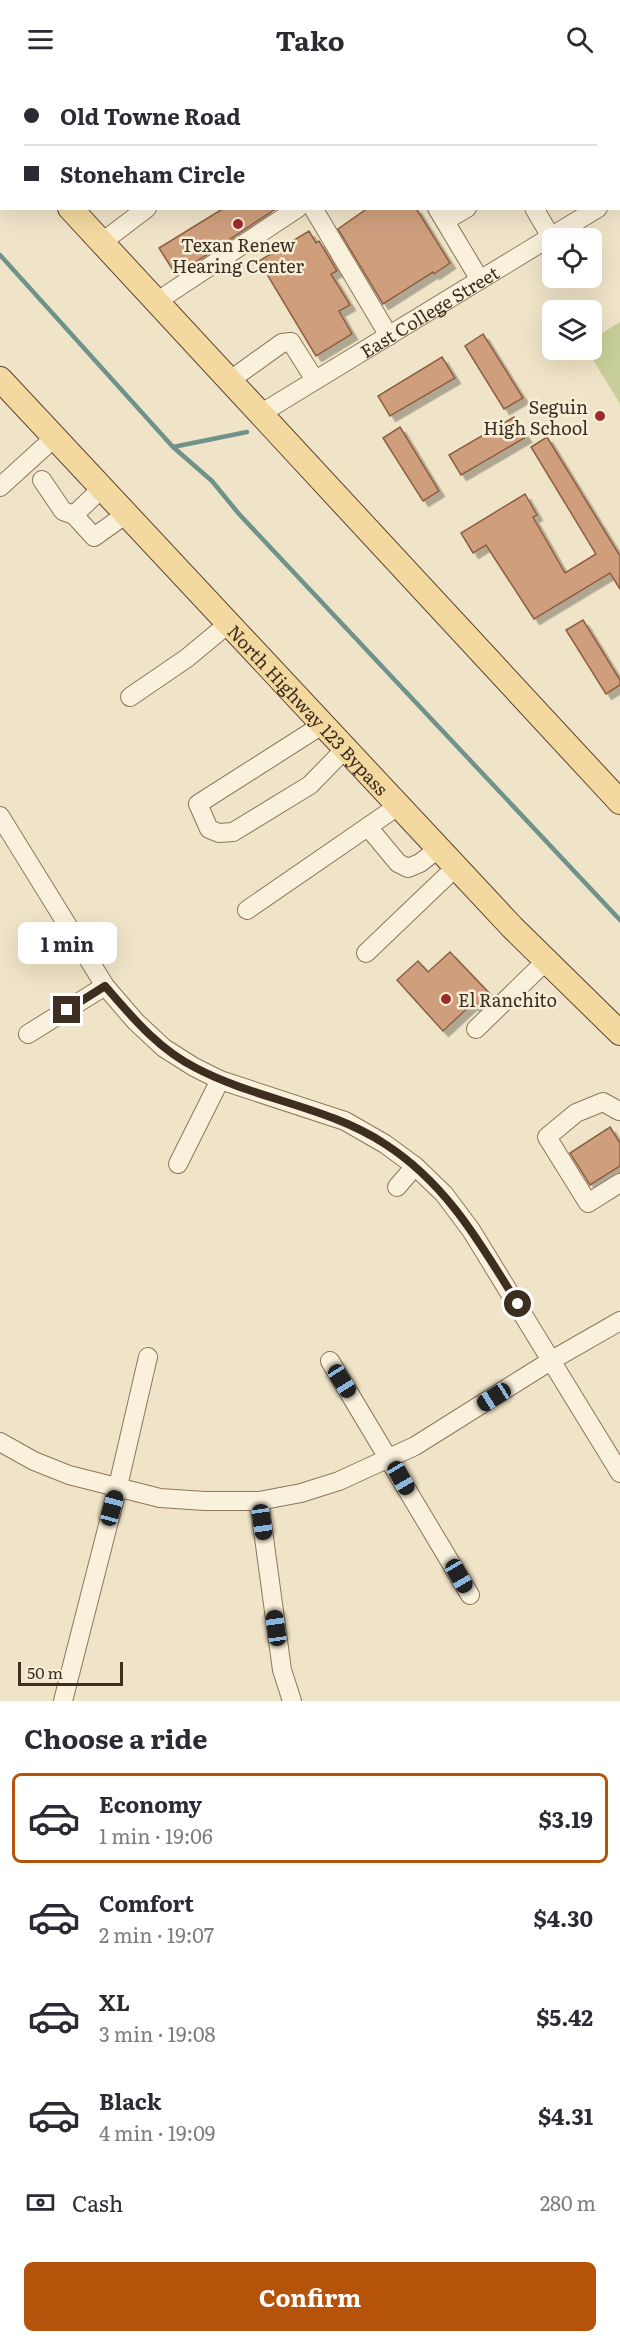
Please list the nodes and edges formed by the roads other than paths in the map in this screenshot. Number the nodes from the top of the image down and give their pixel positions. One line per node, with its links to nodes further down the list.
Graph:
1 (72, 210): 12 (main road)
2 (142, 210): 12 (street)
3 (295, 210): 14 (street)
4 (314, 210): 15 (street)
5 (460, 210): 8 (street)
6 (535, 210): 9 (street)
7 (595, 210): 10 (street, East College Street)
8 (441, 215): 13 (street)
9 (546, 228)
10 (566, 228)
11 (542, 242): 13 (street, East College Street)
12 (101, 243): 14 (main road)
13 (480, 280): 15 (street, East College Street)
14 (156, 302): 18 (main road)
15 (389, 336): 17 (street, East College Street)
16 (0, 379): 20 (main road, North Highway 123 Bypass)
17 (315, 380): 18 (street); 19 (street, East College Street)
18 (229, 381): 19 (main road)
19 (260, 414): 30 (main road)
20 (54, 438): 22 (street); 23 (main road, North Highway 123 Bypass)
21 (42, 480): 24 (street)
22 (0, 487)
23 (101, 489): 24 (street); 25 (main road, North Highway 123 Bypass)
24 (74, 515): 25 (street)
25 (125, 515): 26 (main road, North Highway 123 Bypass)
26 (228, 624): 27 (street); 28 (main road, North Highway 123 Bypass)
27 (130, 697)
28 (322, 724): 29 (main road, North Highway 123 Bypass); 29 (street)
29 (345, 749): 31 (main road, North Highway 123 Bypass)
30 (620, 802)
31 (398, 806): 33 (street); 34 (main road, North Highway 123 Bypass)
32 (2, 825): 39 (street)
33 (368, 827): 34 (street); 36 (street)
34 (438, 849): 35 (main road, North Highway 123 Bypass)
35 (456, 867): 37 (street); 38 (main road, North Highway 123 Bypass)
36 (247, 910)
37 (366, 954)
38 (547, 960): 40 (street); 42 (main road, North Highway 123 Bypass)
39 (105, 986): 41 (street); 43 (street)
40 (476, 1029)
41 (28, 1034)
42 (620, 1034)
43 (220, 1080): 45 (street); 46 (street)
44 (620, 1111): 47 (street)
45 (178, 1164)
46 (415, 1166): 48 (street); 51 (street)
47 (620, 1183)
48 (396, 1187)
49 (620, 1321): 51 (street)
50 (148, 1357): 56 (street)
51 (552, 1360): 54 (street); 55 (street)
52 (330, 1361): 54 (street)
53 (0, 1442): 56 (street)
54 (390, 1459): 57 (street); 58 (street)
55 (620, 1473)
56 (118, 1486): 57 (street); 59 (street)
57 (259, 1501): 60 (street)
58 (470, 1595)
59 (63, 1701)
60 (292, 1701)

